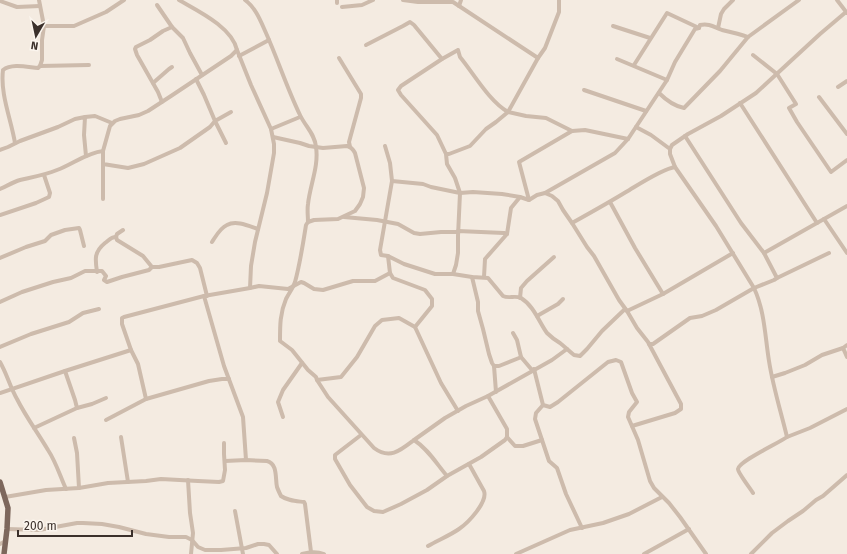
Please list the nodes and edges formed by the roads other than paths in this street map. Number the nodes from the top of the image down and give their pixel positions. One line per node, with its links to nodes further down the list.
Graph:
1 (39, 0): 16 (street)
2 (124, 0): 20 (street)
3 (179, 0): 29 (street)
4 (373, 0): 14 (street)
5 (403, 0): 6 (street)
6 (406, 0): 17 (street)
7 (461, 0): 17 (street)
8 (559, 0): 33 (street)
9 (733, 0): 24 (street)
10 (799, 0): 25 (street)
11 (837, 0): 19 (street)
12 (0, 1): 16 (street)
13 (247, 1): 27 (street)
14 (361, 2): 18 (street)
15 (157, 5): 22 (street)
16 (40, 6): 20 (street)
17 (459, 6): 33 (street)
18 (342, 7)
19 (847, 13): 40 (street)
20 (44, 26): 38 (street)
21 (613, 26): 26 (street)
22 (172, 27): 41 (street); 45 (street)
23 (699, 28): 24 (street); 26 (street); 43 (street)
24 (718, 28): 25 (street)
25 (748, 37): 48 (street)
26 (650, 38): 37 (street)
27 (269, 40): 31 (street); 56 (street)
28 (366, 45): 34 (street)
29 (237, 50): 31 (street); 41 (street)
30 (754, 55): 40 (street)
31 (239, 56): 60 (street)
32 (339, 58): 68 (street)
33 (538, 58): 53 (street)
34 (442, 59): 53 (street); 74 (street)
35 (617, 59): 37 (street)
36 (89, 65): 38 (street)
37 (634, 65): 43 (street)
38 (40, 66): 66 (street)
39 (172, 67): 45 (street)
40 (777, 74): 51 (street); 76 (street)
41 (202, 75): 42 (street)
42 (196, 79): 50 (street); 57 (street)
43 (667, 80): 48 (street)
44 (847, 82): 46 (street)
45 (153, 83): 50 (street)
46 (838, 87)
47 (584, 90): 54 (street)
48 (659, 93): 54 (street)
49 (819, 97): 62 (street)
50 (162, 102): 58 (street)
51 (740, 103): 63 (street); 95 (street)
52 (231, 112): 57 (street)
53 (508, 112): 61 (street); 74 (street)
54 (646, 112): 59 (street)
55 (85, 117): 58 (street); 66 (street); 75 (street)
56 (300, 117): 60 (street); 70 (street)
57 (215, 121): 67 (street); 77 (street)
58 (112, 123): 73 (street)
59 (636, 126): 65 (street); 72 (street)
60 (271, 129): 64 (street)
61 (572, 132): 65 (street); 86 (street)
62 (847, 134)
63 (685, 136): 72 (street); 104 (street)
64 (273, 137): 70 (street); 96 (street)
65 (628, 139): 83 (street)
66 (15, 143): 71 (street)
67 (226, 143)
68 (350, 146): 70 (street); 90 (street)
69 (385, 146): 80 (street)
70 (316, 147): 93 (street)
71 (0, 150)
72 (670, 150): 78 (street)
73 (103, 151): 75 (street); 77 (street)
74 (446, 154): 82 (street)
75 (86, 156): 79 (street)
76 (847, 160)
77 (103, 164): 85 (street)
78 (675, 167): 87 (street); 103 (street)
79 (44, 175): 81 (street); 89 (street)
80 (392, 181): 82 (street); 92 (street)
81 (0, 189)
82 (460, 193): 84 (street); 98 (street)
83 (545, 193): 86 (street); 94 (street)
84 (520, 197): 86 (street); 99 (street)
85 (103, 199)
86 (529, 200)
87 (610, 202): 94 (street); 120 (street)
88 (847, 206): 91 (street)
89 (0, 215)
90 (344, 217): 92 (street); 93 (street)
91 (824, 219): 95 (street); 106 (street)
92 (385, 221): 98 (street); 107 (street)
93 (308, 222): 117 (street)
94 (572, 222): 126 (street)
95 (817, 223): 104 (street)
96 (258, 229): 101 (street); 118 (street)
97 (123, 230): 100 (street)
98 (458, 232): 99 (street); 113 (street)
99 (507, 234): 115 (street)
100 (116, 237): 110 (street); 111 (street)
101 (212, 242)
102 (84, 246): 109 (street)
103 (733, 253): 119 (street); 120 (street)
104 (764, 253): 116 (street)
105 (829, 253): 116 (street)
106 (847, 253)
107 (388, 256): 112 (street); 113 (street)
108 (554, 257): 122 (street)
109 (0, 258)
110 (152, 266): 111 (street); 121 (street)
111 (97, 272): 124 (street)
112 (390, 273): 117 (street); 128 (street)
113 (453, 274): 114 (street)
114 (472, 277): 115 (street); 139 (street)
115 (484, 277): 122 (street)
116 (777, 278): 119 (street)
117 (294, 286): 118 (street); 138 (street)
118 (250, 288): 121 (street)
119 (754, 288): 130 (street); 142 (street)
120 (663, 294): 126 (street)
121 (206, 296): 134 (street); 143 (street)
122 (520, 298): 127 (street)
123 (563, 299): 127 (street)
124 (0, 302)
125 (99, 309): 132 (street)
126 (626, 310): 130 (street); 133 (street)
127 (538, 316): 133 (street)
128 (414, 327): 144 (street); 154 (street)
129 (513, 333): 135 (street)
130 (649, 344): 157 (street)
131 (845, 346): 136 (street); 142 (street)
132 (0, 348)
133 (567, 349): 140 (street)
134 (131, 350): 141 (street); 150 (street)
135 (521, 356): 139 (street); 140 (street)
136 (847, 357)
137 (0, 362): 145 (street)
138 (302, 363): 144 (street); 155 (street)
139 (494, 366): 147 (street)
140 (533, 370): 147 (street); 151 (street)
141 (65, 371): 145 (street); 152 (street)
142 (772, 378): 162 (street)
143 (229, 379): 150 (street); 167 (street)
144 (317, 380): 159 (street)
145 (11, 389): 146 (street); 158 (street)
146 (0, 392)
147 (496, 392): 148 (street)
148 (488, 396): 154 (street); 161 (street)
149 (106, 398): 152 (street)
150 (146, 399): 156 (street)
151 (543, 405): 157 (street); 165 (street)
152 (77, 408): 158 (street)
153 (847, 409): 162 (street)
154 (458, 410): 164 (street)
155 (283, 417)
156 (106, 420)
157 (632, 426): 179 (street)
158 (34, 428): 176 (street)
159 (361, 435): 164 (street); 170 (street)
160 (121, 437): 174 (street)
161 (507, 437): 165 (street); 169 (street)
162 (787, 437): 177 (street)
163 (74, 438): 175 (street)
164 (414, 440): 170 (street)
165 (542, 440): 181 (street)
166 (224, 443): 168 (street)
167 (246, 460): 168 (street); 188 (street)
168 (225, 461): 172 (street)
169 (469, 464): 170 (street); 186 (street)
170 (447, 476)
171 (847, 476): 198 (street)
172 (188, 480): 174 (street); 184 (street)
173 (0, 482): 178 (main road)
174 (128, 482): 175 (street)
175 (79, 488): 176 (street)
176 (66, 489): 178 (street)
177 (753, 493)
178 (5, 497): 182 (main road)
179 (662, 497): 181 (street); 183 (street)
180 (235, 511): 187 (street)
181 (582, 528): 195 (street)
182 (7, 529): 184 (street); 185 (main road)
183 (690, 529): 196 (street); 197 (street)
184 (192, 540): 187 (street); 190 (street)
185 (3, 542): 189 (main road)
186 (428, 546)
187 (242, 548): 191 (street); 192 (street)
188 (311, 552): 193 (street); 194 (street)
189 (4, 554)
190 (191, 554)
191 (243, 554)
192 (277, 554)
193 (302, 554)
194 (324, 554)
195 (516, 554)
196 (644, 554)
197 (706, 554)
198 (751, 554)

